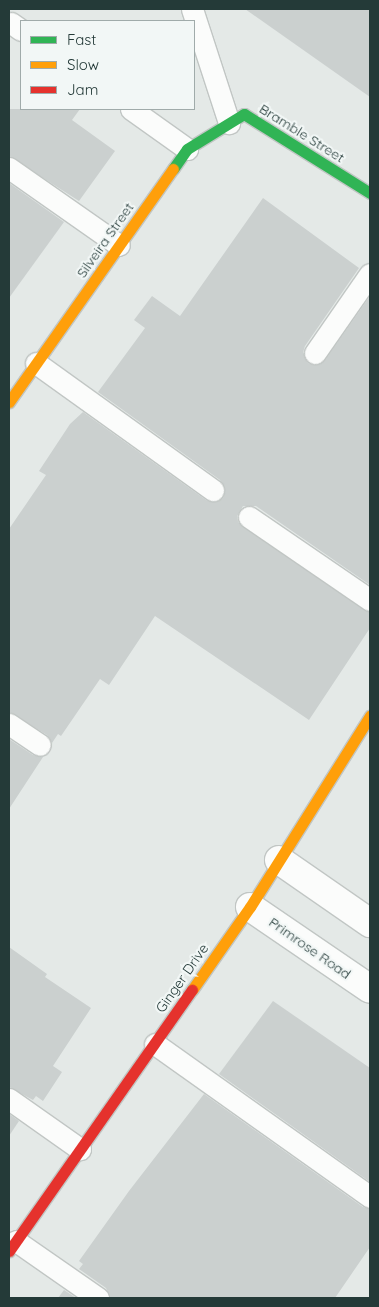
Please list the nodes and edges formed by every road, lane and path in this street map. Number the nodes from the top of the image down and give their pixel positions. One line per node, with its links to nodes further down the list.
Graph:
1 (192, 9): 3 (lane)
2 (132, 110): 4 (lane)
3 (236, 118): 4 (street, Silveira Street); 6 (street, Bramble Street)
4 (187, 149): 7 (street, Silveira Street)
5 (9, 168): 7 (lane)
6 (370, 193)
7 (119, 246): 10 (street, Silveira Street)
8 (370, 274): 9 (lane)
9 (315, 353)
10 (36, 363): 11 (street, Silveira Street); 12 (lane)
11 (10, 400)
12 (213, 490)
13 (249, 517): 14 (lane)
14 (370, 600)
15 (370, 716): 18 (street, Ginger Drive)
16 (9, 724): 17 (lane)
17 (40, 745)
18 (279, 860): 19 (street, Ginger Drive); 20 (street)
19 (250, 907): 21 (street, Primrose Road); 22 (street, Ginger Drive)
20 (370, 923)
21 (370, 989)
22 (155, 1044): 24 (street, Ginger Drive); 25 (lane)
23 (9, 1099): 24 (lane)
24 (80, 1149): 26 (street, Ginger Drive)
25 (370, 1197)
26 (12, 1246): 27 (lane)
27 (98, 1298)

